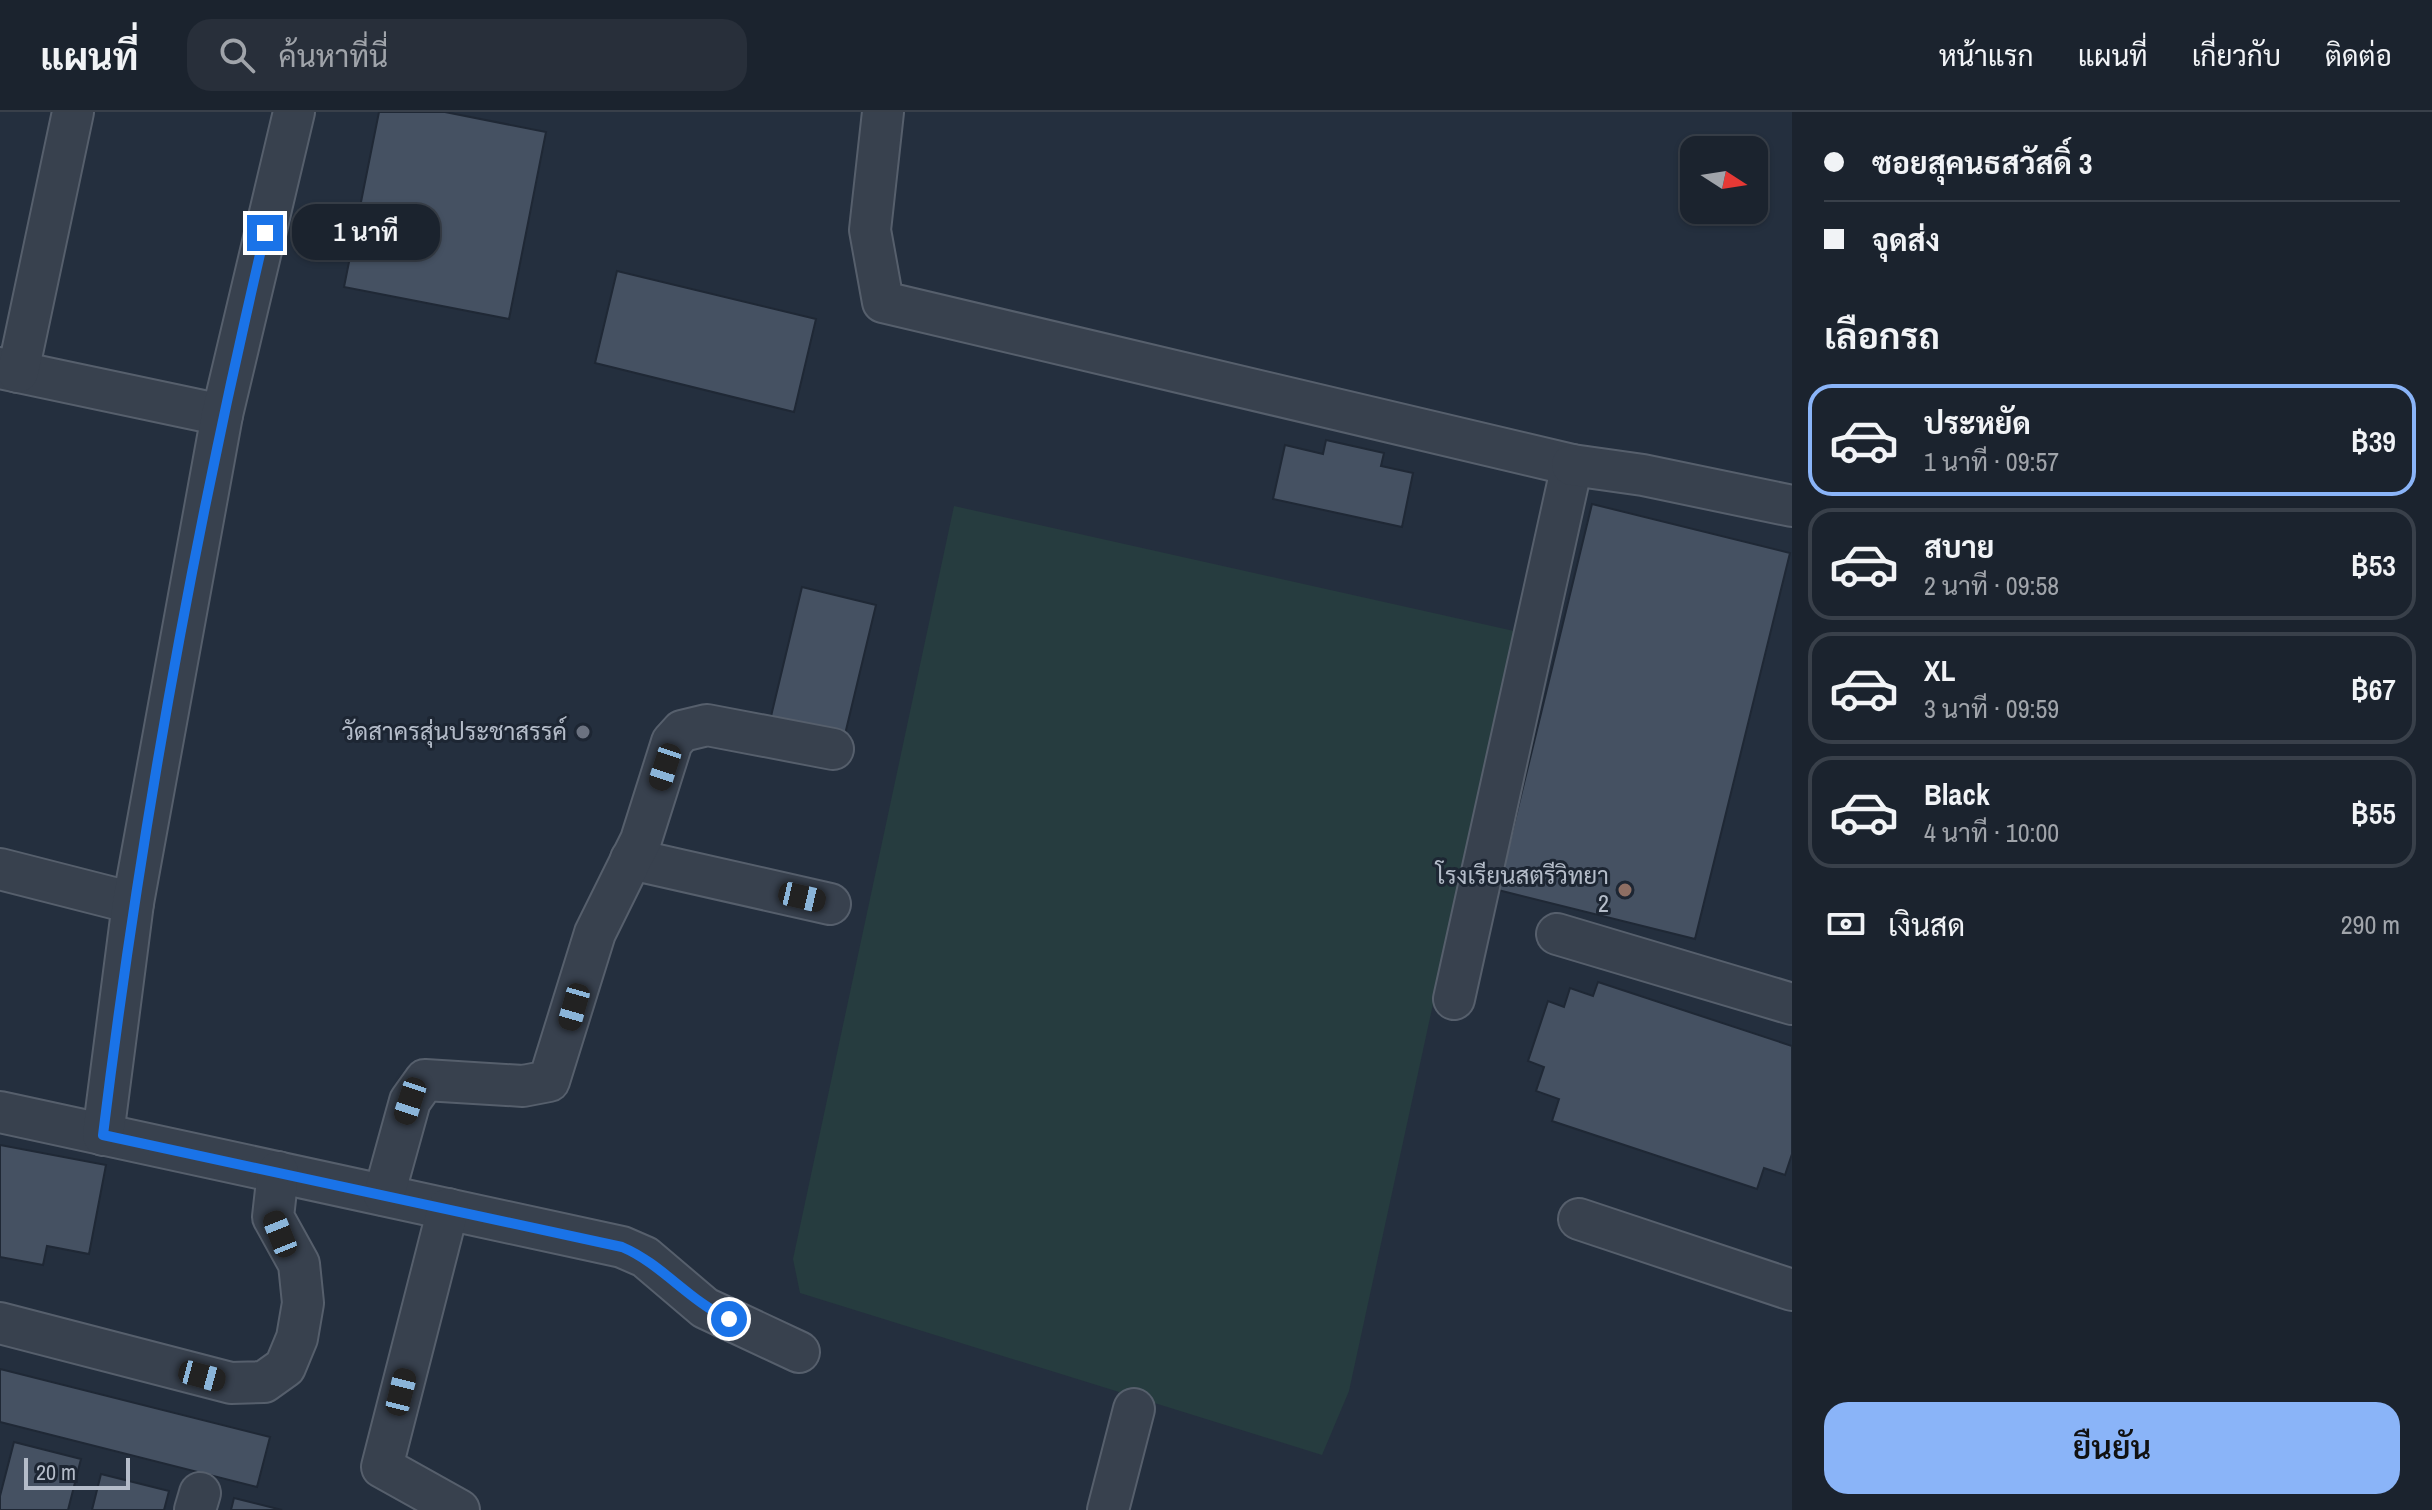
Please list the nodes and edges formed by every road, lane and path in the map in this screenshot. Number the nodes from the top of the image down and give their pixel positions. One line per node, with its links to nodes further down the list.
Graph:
1 (73, 112): 4 (street)
2 (294, 112): 5 (street)
3 (882, 112): 6 (street)
4 (9, 370): 5 (street)
5 (222, 415): 11 (street)
6 (1572, 465): 7 (street); 14 (street)
7 (1792, 506)
8 (833, 749): 9 (street)
9 (631, 859): 12 (street); 19 (street)
10 (0, 869): 11 (street)
11 (133, 903): 17 (street)
12 (830, 904)
13 (1557, 934): 15 (street)
14 (1454, 999)
15 (1792, 1004)
16 (0, 1112): 17 (street)
17 (103, 1135): 18 (street)
18 (278, 1172): 19 (street); 23 (street)
19 (384, 1195): 20 (street)
20 (448, 1209): 24 (street); 26 (street)
21 (1579, 1219): 22 (street)
22 (1792, 1290)
23 (0, 1323)
24 (799, 1352)
25 (1134, 1409): 27 (street)
26 (459, 1510)
27 (1108, 1510)

